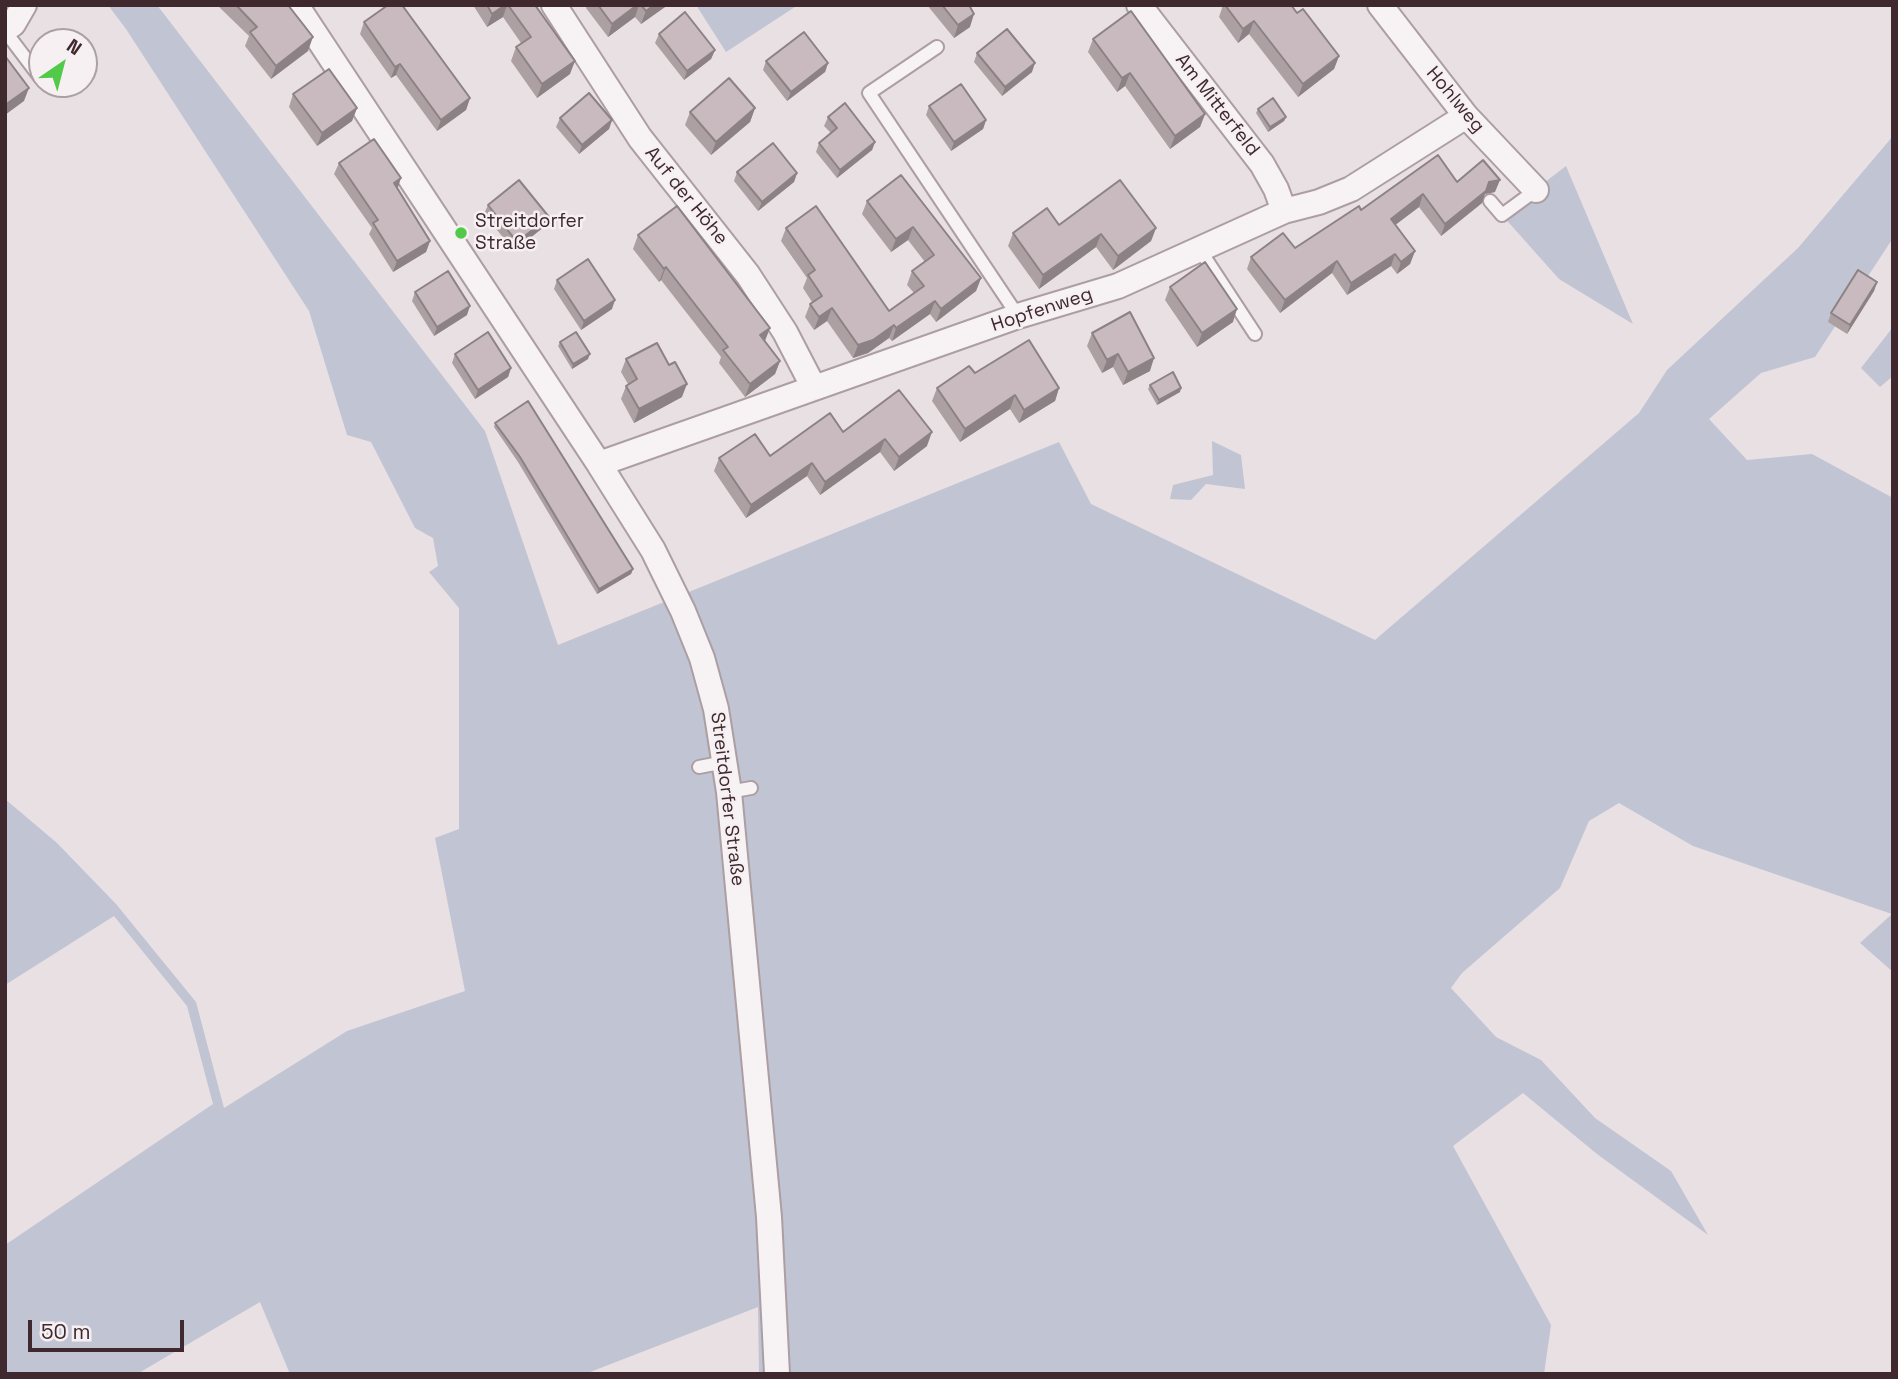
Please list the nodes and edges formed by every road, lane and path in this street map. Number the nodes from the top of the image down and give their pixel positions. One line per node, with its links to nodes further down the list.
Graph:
1 (24, 5): 6 (street)
2 (296, 5): 17 (street, Streitdorfer Straße)
3 (554, 5): 16 (street, Auf der Höhe)
4 (1139, 5): 12 (street, Am Mitterfeld)
5 (1380, 5): 9 (street, Hohlweg)
6 (5, 30): 8 (lane)
7 (937, 47): 14 (lane)
8 (28, 62)
9 (1465, 116): 10 (street, Hohlweg); 12 (street, Hopfenweg)
10 (1536, 190): 11 (lane)
11 (1490, 201)
12 (1284, 211): 13 (street, Hopfenweg)
13 (1200, 250): 14 (street, Hopfenweg); 15 (lane)
14 (1018, 316): 16 (street, Hopfenweg)
15 (1255, 334)
16 (814, 388): 17 (street, Hopfenweg)
17 (599, 464): 18 (street, Streitdorfer Straße)
18 (725, 762): 19 (lane); 20 (street, Streitdorfer Straße)
19 (699, 767)
20 (777, 1374)

